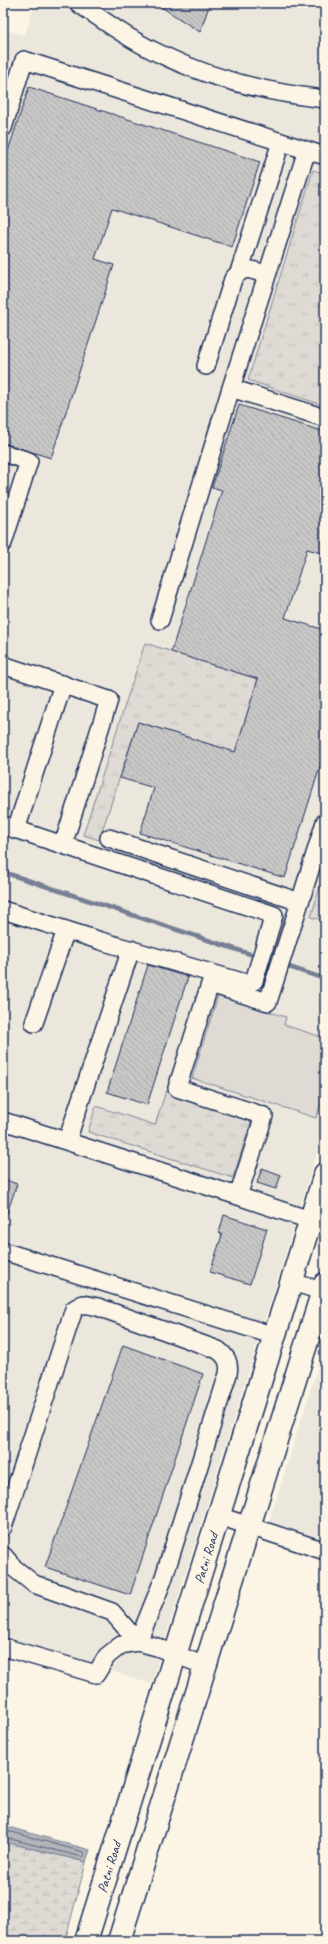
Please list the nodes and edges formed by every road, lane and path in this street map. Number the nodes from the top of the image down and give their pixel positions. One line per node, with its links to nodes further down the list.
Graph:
1 (78, 3): 2 (lane)
2 (325, 99)
3 (3, 128): 4 (lane)
4 (281, 142): 5 (lane); 7 (lane)
5 (307, 150): 6 (lane); 8 (lane)
6 (325, 156)
7 (239, 272): 8 (lane); 9 (lane)
8 (267, 275): 10 (lane)
9 (206, 366)
10 (231, 388): 11 (lane); 14 (lane)
11 (325, 418)
12 (3, 453): 13 (lane)
13 (3, 543)
14 (160, 620)
15 (3, 665): 16 (lane)
16 (63, 684): 18 (lane); 20 (lane)
17 (325, 822): 21 (lane)
18 (10, 828): 20 (lane)
19 (109, 838): 21 (lane)
20 (63, 844): 23 (lane)
21 (300, 902): 24 (lane)
22 (3, 910): 25 (lane)
23 (274, 915): 24 (lane); 26 (lane)
24 (292, 925): 31 (lane)
25 (66, 930): 26 (lane); 27 (lane)
26 (131, 949): 29 (lane)
27 (34, 1023)
28 (3, 1121): 29 (lane)
29 (67, 1142): 31 (lane)
30 (325, 1174): 32 (main road, Patni Road)
31 (238, 1196): 32 (lane)
32 (318, 1222): 34 (main road, Patni Road)
33 (3, 1251): 36 (lane)
34 (292, 1282): 35 (lane); 36 (main road, Patni Road)
35 (324, 1289): 38 (main road)
36 (275, 1336): 37 (main road, Patni Road)
37 (219, 1516): 38 (lane); 44 (main road, Patni Road)
38 (249, 1526): 40 (lane); 45 (main road)
39 (3, 1527): 42 (lane)
40 (325, 1551)
41 (3, 1554): 42 (lane)
42 (138, 1642): 43 (lane); 44 (lane)
43 (3, 1647)
44 (176, 1655): 45 (lane); 46 (main road, Patni Road)
45 (205, 1666): 47 (main road)
46 (86, 1941)
47 (119, 1941)

